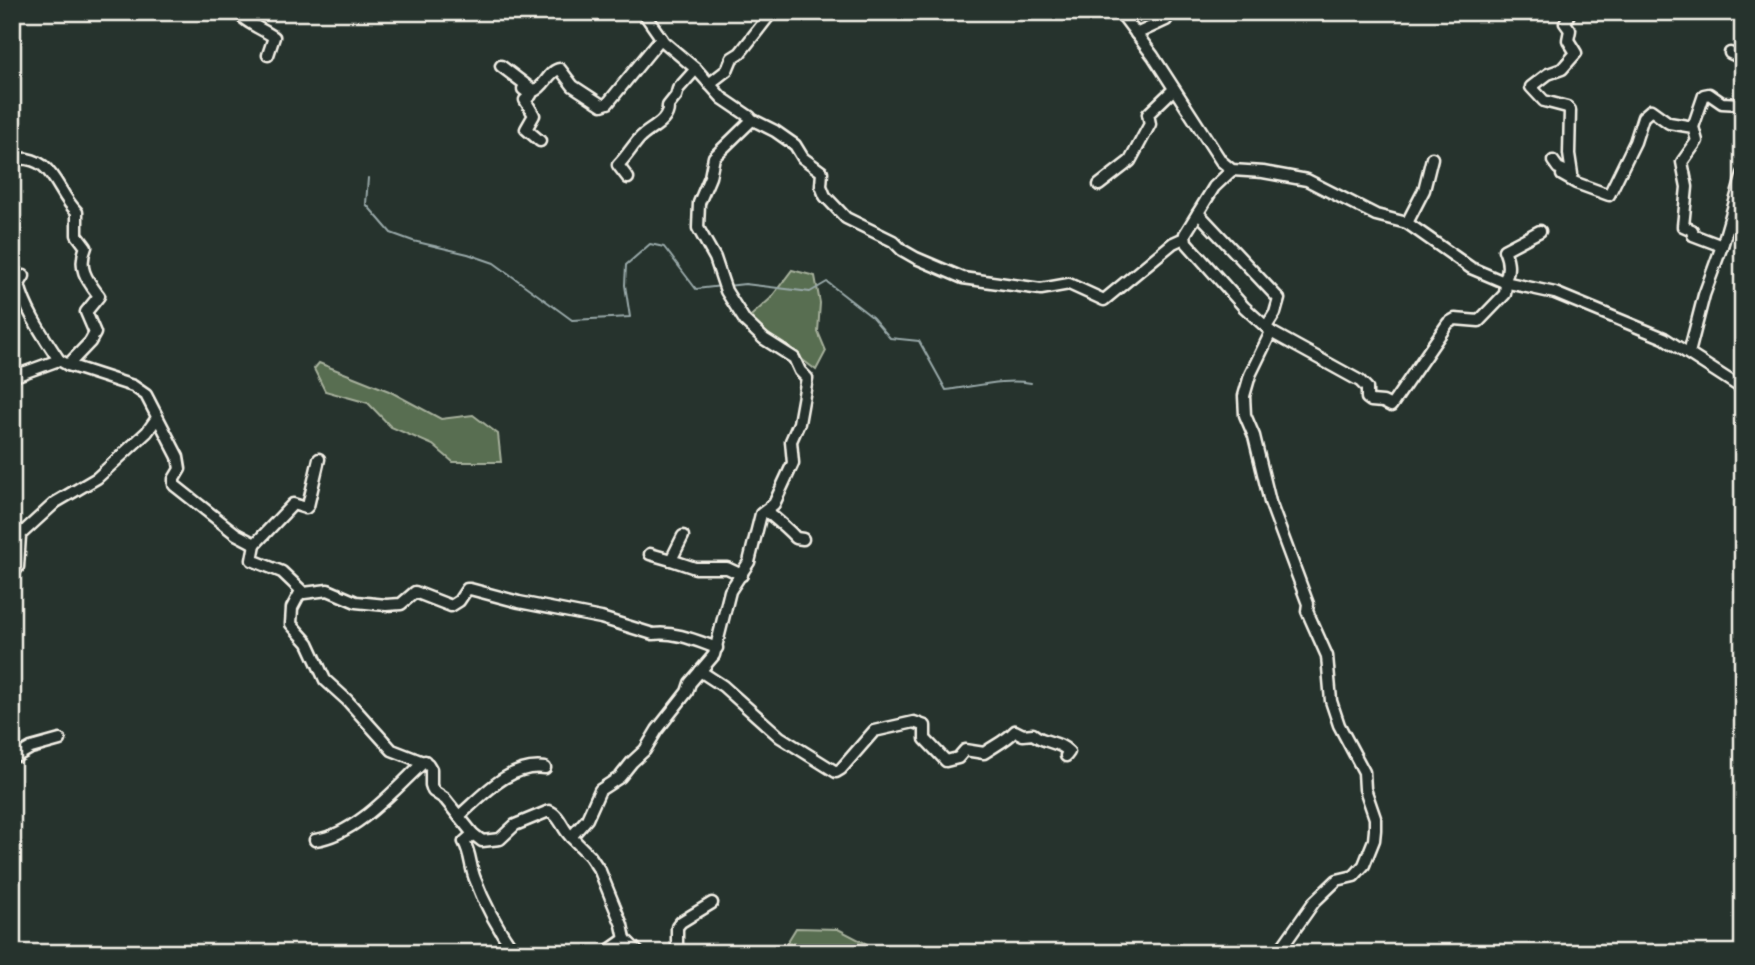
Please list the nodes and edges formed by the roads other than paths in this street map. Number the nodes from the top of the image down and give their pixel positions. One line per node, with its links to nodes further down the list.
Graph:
1 (237, 12): 10 (street)
2 (643, 12): 8 (street)
3 (772, 12): 13 (street)
4 (1120, 12): 7 (street)
5 (1171, 12): 7 (street)
6 (1570, 12): 17 (street)
7 (1136, 34): 14 (street)
8 (661, 38): 12 (street); 18 (street)
9 (1730, 53): 11 (street)
10 (268, 55)
11 (1743, 59)
12 (696, 69): 13 (street); 23 (street)
13 (709, 84): 16 (street)
14 (1174, 89): 21 (street); 24 (street)
15 (1743, 108): 17 (street)
16 (751, 119): 30 (street); 41 (street)
17 (1693, 127): 31 (street)
18 (540, 141)
19 (1432, 158): 28 (street)
20 (12, 159): 36 (street)
21 (1232, 170): 25 (street); 28 (street)
22 (1743, 174): 26 (street)
23 (628, 178)
24 (1099, 185)
25 (1198, 212): 30 (street); 34 (street)
26 (1730, 219): 27 (street); 31 (street)
27 (1743, 222)
28 (1407, 223): 33 (street)
29 (1540, 231): 33 (street)
30 (1184, 238): 34 (street)
31 (1722, 246): 35 (street)
32 (24, 276): 36 (street)
33 (1505, 282): 34 (street); 35 (street)
34 (1268, 330): 67 (street)
35 (1689, 353): 38 (street)
36 (64, 362): 37 (street); 39 (street)
37 (12, 377)
38 (1743, 388)
39 (157, 418): 44 (street); 47 (street)
40 (319, 459): 44 (street)
41 (766, 511): 43 (street); 48 (street)
42 (683, 537): 46 (street)
43 (803, 539)
44 (255, 544): 49 (street)
45 (650, 554): 46 (street)
46 (671, 560): 48 (street)
47 (12, 574)
48 (742, 575): 50 (street)
49 (301, 591): 50 (street); 55 (street)
50 (717, 648): 51 (street)
51 (700, 671): 54 (street); 59 (street)
52 (60, 740): 53 (street)
53 (12, 755)
54 (1066, 756)
55 (425, 761): 57 (street); 60 (street)
56 (545, 768): 57 (street)
57 (460, 816): 58 (street)
58 (472, 834): 59 (street); 63 (street)
59 (571, 837): 62 (street)
60 (315, 840)
61 (712, 903): 66 (street)
62 (625, 939): 64 (street); 65 (street)
63 (515, 953)
64 (605, 953)
65 (639, 953)
66 (677, 953)
67 (1278, 953)

